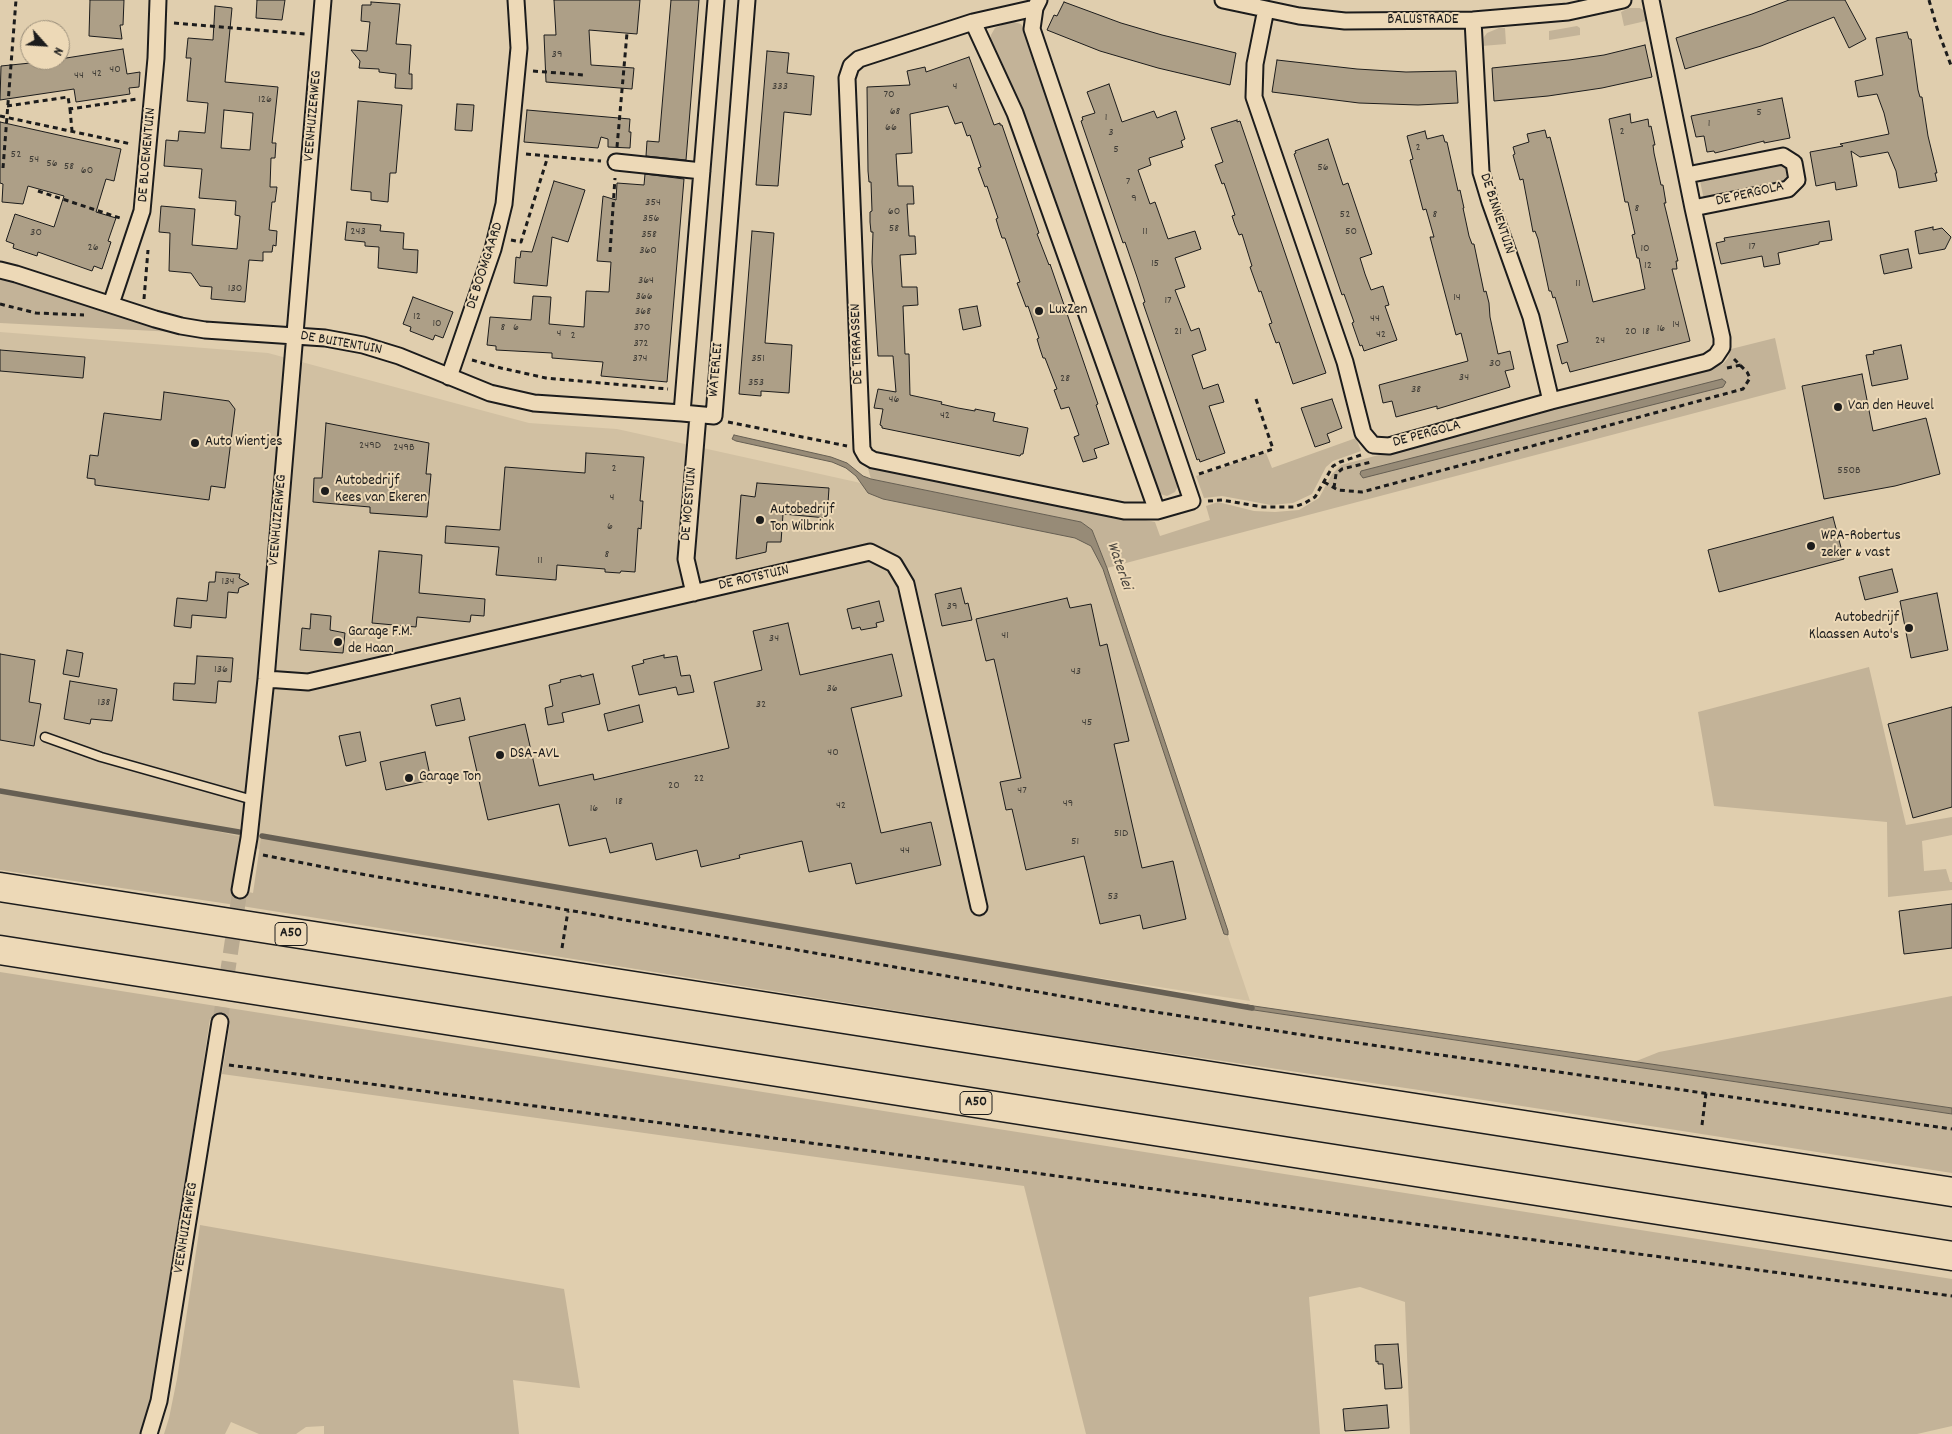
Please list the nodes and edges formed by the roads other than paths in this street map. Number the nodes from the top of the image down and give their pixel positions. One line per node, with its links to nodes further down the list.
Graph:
1 (158, 0): 18 (street, DE BLOEMENTUIN)
2 (323, 0): 19 (street, VEENHUIZERWEG)
3 (516, 0): 20 (street, DE BOOMGAARD)
4 (716, 0): 14 (street, WATERLEI)
5 (747, 0): 23 (street, WATERLEI)
6 (1223, 0): 10 (street, BALUSTRADE)
7 (1623, 0): 11 (street, BALUSTRADE)
8 (1651, 0): 15 (street)
9 (1037, 4): 12 (street, DE TERRASSEN); 24 (street, DE TERRASSEN)
10 (1266, 9): 11 (street, BALUSTRADE); 21 (street, DE PERGOLA)
11 (1473, 20): 21 (street, DE BINNENTUIN)
12 (973, 22): 24 (street); 24 (street, DE TERRASSEN)
13 (616, 162): 14 (street)
14 (702, 171): 22 (street, WATERLEI)
15 (1687, 175): 16 (street); 16 (street, DE PERGOLA)
16 (1693, 208): 21 (street, DE PERGOLA)
17 (0, 270): 18 (street, DE BUITENTUIN)
18 (111, 304): 19 (street, DE BUITENTUIN)
19 (295, 336): 20 (street, DE BUITENTUIN); 26 (street, VEENHUIZERWEG)
20 (449, 377): 22 (street, DE BUITENTUIN)
21 (1551, 401)
22 (682, 413): 23 (street, WATERLEI)
23 (698, 415): 25 (street, DE MOESTUIN)
24 (1157, 511)
25 (694, 593): 26 (street, DE ROTSTUIN); 31 (street, DE ROTSTUIN)
26 (266, 679): 28 (street, VEENHUIZERWEG)
27 (45, 737): 28 (lane)
28 (254, 800): 30 (street, VEENHUIZERWEG)
29 (0, 887): 34 (highway, A50)
30 (240, 890)
31 (979, 907)
32 (0, 950): 35 (highway, A50)
33 (220, 1022): 36 (street, VEENHUIZERWEG)
34 (1952, 1192)
35 (1952, 1256)
36 (149, 1434)

